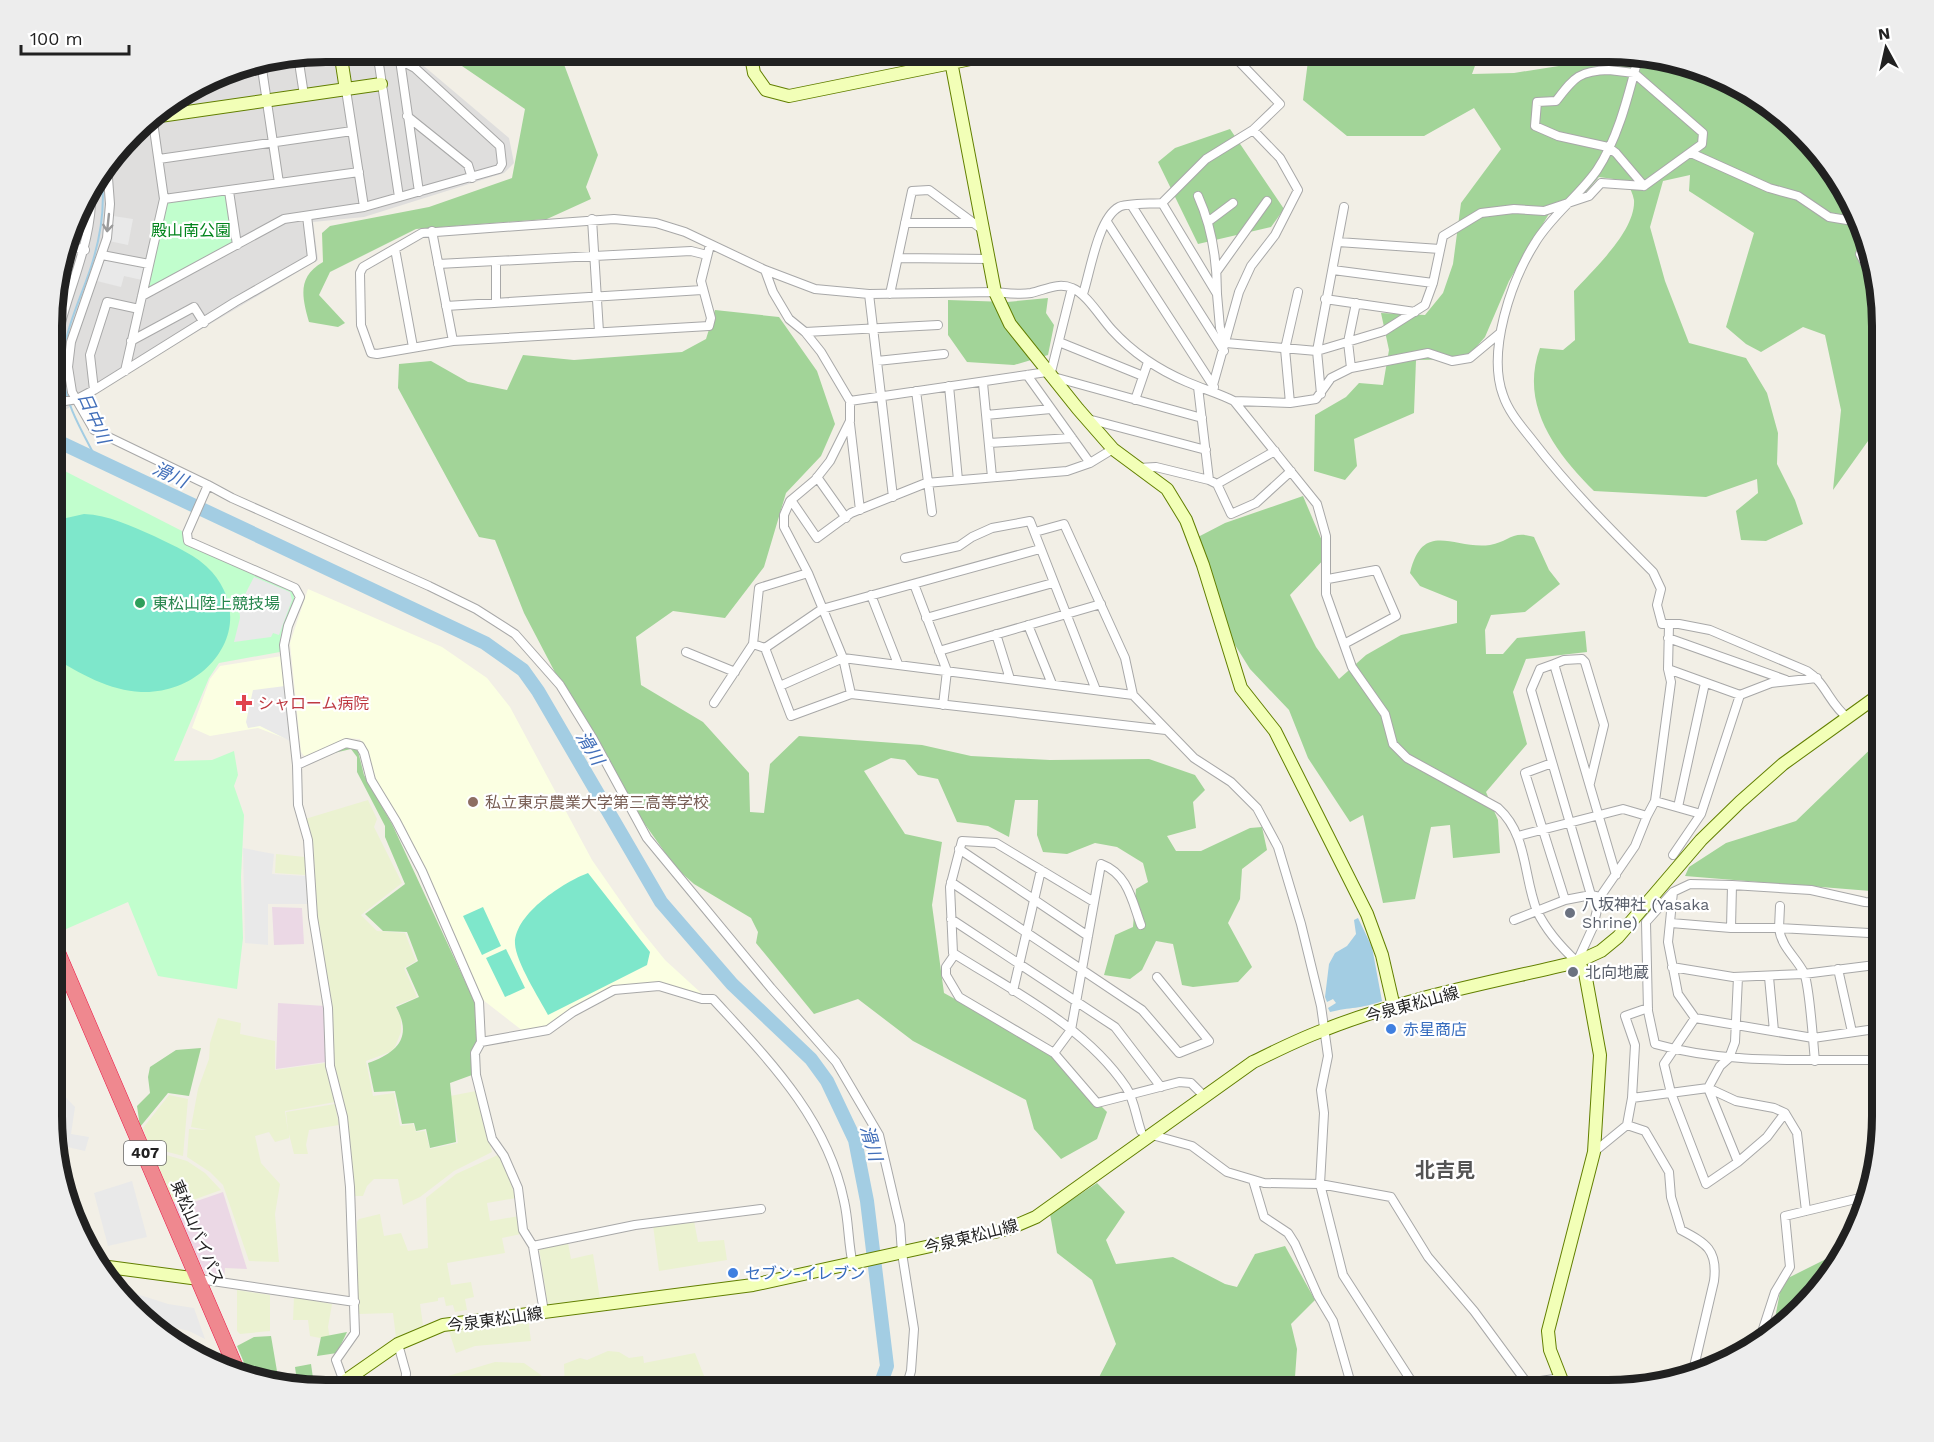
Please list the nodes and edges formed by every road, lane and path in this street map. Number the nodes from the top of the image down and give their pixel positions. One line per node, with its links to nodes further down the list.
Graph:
1 (342, 62): 14 (street)
2 (378, 62): 13 (street)
3 (400, 62): 18 (street)
4 (407, 62): 28 (street)
5 (752, 62): 10 (street)
6 (961, 62): 10 (street)
7 (1239, 62): 20 (street)
8 (299, 63): 15 (street)
9 (1637, 63): 12 (street)
10 (952, 64): 50 (street)
11 (262, 69): 16 (street)
12 (1634, 73): 23 (street); 23 (street); 24 (street)
13 (381, 84): 14 (street); 34 (street)
14 (346, 90): 15 (street); 21 (street)
15 (304, 95): 16 (street)
16 (267, 100): 17 (street); 22 (street)
17 (167, 115)
18 (408, 116): 28 (street); 32 (street)
19 (152, 126): 25 (street)
20 (1253, 130): 38 (street); 101 (street)
21 (352, 131): 22 (street); 26 (street)
22 (273, 143): 25 (street); 29 (street)
23 (1608, 147): 30 (street); 37 (street)
24 (1691, 153): 30 (street); 47 (street)
25 (159, 159): 35 (street)
26 (358, 172): 29 (street); 42 (street)
27 (108, 176): 60 (street, one-way to 60)
28 (472, 177): 32 (street)
29 (279, 183): 31 (street)
30 (1644, 186): 37 (street)
31 (229, 191): 35 (street); 53 (street)
32 (419, 192): 34 (street)
33 (1198, 196): 46 (street)
34 (399, 197): 42 (street)
35 (164, 200): 67 (street)
36 (1268, 201): 71 (street)
37 (1568, 202): 57 (street); 95 (street)
38 (1162, 203): 41 (street); 80 (street)
39 (1233, 203): 46 (street)
40 (91, 205): 58 (street)
41 (1132, 206): 48 (street); 101 (street)
42 (364, 207): 44 (street)
43 (1344, 207): 52 (street)
44 (307, 216): 53 (street); 90 (street)
45 (592, 219): 51 (street); 54 (street); 62 (street)
46 (1209, 221): 71 (street)
47 (1850, 221)
48 (1107, 222): 79 (street); 115 (street)
49 (905, 223): 50 (street); 50 (street); 63 (street)
50 (979, 227): 64 (street)
51 (432, 231): 56 (street); 68 (street)
52 (1338, 242): 57 (street); 70 (street)
53 (237, 245): 81 (street)
54 (710, 245): 61 (street); 69 (street)
55 (73, 247): 58 (street)
56 (395, 249): 100 (street); 100 (street)
57 (1440, 249): 72 (street)
58 (85, 250): 89 (street)
59 (1862, 250): 66 (street)
60 (102, 255): 67 (street); 120 (street)
61 (707, 255): 62 (street); 74 (street)
62 (595, 256): 65 (street); 82 (street)
63 (898, 258): 64 (street); 78 (street)
64 (989, 259): 75 (street)
65 (496, 261): 68 (street); 84 (street)
66 (1865, 263)
67 (149, 264): 81 (street)
68 (438, 264): 86 (street)
69 (765, 270): 77 (street); 94 (street)
70 (1333, 270): 72 (street); 83 (street)
71 (1217, 271): 80 (street)
72 (1433, 283): 88 (street)
73 (1072, 288): 75 (street); 79 (street); 98 (street)
74 (702, 290): 82 (street); 93 (street)
75 (995, 292): 78 (street); 109 (street)
76 (1298, 292): 102 (street)
77 (869, 294): 78 (street); 92 (street)
78 (890, 294)
79 (1083, 294): 106 (street)
80 (1217, 294): 101 (street)
81 (142, 296): 87 (street)
82 (597, 296): 84 (street); 93 (street)
83 (1326, 299): 85 (street); 103 (street)
84 (496, 303): 86 (street)
85 (1356, 303): 88 (street); 99 (street)
86 (446, 306): 97 (street)
87 (139, 309): 96 (street); 116 (street)
88 (1414, 312): 99 (street)
89 (62, 316)
90 (204, 323): 96 (street); 108 (street)
91 (938, 325): 92 (street)
92 (873, 327): 94 (street); 105 (street)
93 (599, 332): 97 (street)
94 (805, 332): 122 (street)
95 (1500, 333): 107 (street); 163 (street)
96 (131, 340): 108 (street)
97 (453, 341): 100 (street)
98 (1059, 342): 109 (street); 111 (street)
99 (1348, 342): 103 (street); 107 (street)
100 (413, 347)
101 (1225, 347): 102 (street); 115 (street)
102 (1285, 349): 103 (street); 125 (street)
103 (1317, 351): 118 (street)
104 (944, 354): 105 (street)
105 (877, 361): 119 (street)
106 (1148, 362): 111 (street); 114 (street)
107 (1351, 368): 118 (street)
108 (125, 371): 116 (street)
109 (1049, 374): 110 (street); 121 (street); 129 (street)
110 (1027, 375): 112 (street); 126 (street)
111 (1143, 376): 121 (street)
112 (983, 383): 113 (street); 127 (street)
113 (949, 386): 117 (street); 141 (street)
114 (1198, 387): 115 (street); 128 (street)
115 (1215, 388): 123 (street)
116 (94, 390): 120 (street)
117 (915, 391): 119 (street); 143 (street)
118 (1321, 394): 125 (street)
119 (881, 396): 122 (street); 145 (street)
120 (77, 399): 124 (street); 144 (street)
121 (1135, 400): 128 (street)
122 (850, 401): 130 (street)
123 (1234, 401): 125 (street); 135 (street)
124 (62, 402)
125 (1290, 403)
126 (1051, 409): 127 (street); 131 (street)
127 (986, 415): 132 (street)
128 (1202, 418): 134 (street)
129 (1088, 419): 133 (street); 134 (street)
130 (850, 421): 139 (street); 147 (street)
131 (1072, 438): 132 (street); 136 (street)
132 (989, 443): 140 (street)
133 (1113, 449): 136 (street); 137 (street)
134 (1206, 450): 142 (street)
135 (1275, 451): 138 (street); 142 (street)
136 (1090, 463): 140 (street)
137 (1138, 468): 142 (street); 243 (street)
138 (1292, 471): 142 (street); 154 (street)
139 (817, 477): 146 (street); 149 (street)
140 (993, 477): 141 (street)
141 (958, 480): 143 (street)
142 (1213, 482)
143 (926, 483): 145 (street); 148 (street)
144 (207, 488): 193 (street); 276 (street)
145 (893, 497): 147 (street)
146 (791, 500): 149 (street); 153 (street)
147 (860, 510): 149 (street)
148 (932, 512)
149 (846, 518)
150 (1035, 532): 151 (street); 152 (street); 158 (street)
151 (1040, 549): 155 (street); 156 (street)
152 (905, 558)
153 (808, 573): 159 (street); 166 (street)
154 (1328, 579): 167 (street); 167 (street)
155 (1053, 583): 160 (street); 161 (street)
156 (914, 584): 157 (street); 161 (street)
157 (871, 596): 159 (street); 172 (street)
158 (1101, 604): 160 (street); 185 (street)
159 (822, 609): 168 (street); 171 (street)
160 (1065, 614): 162 (street); 183 (street)
161 (927, 618): 169 (street)
162 (1028, 624): 164 (street); 181 (street)
163 (1668, 625): 165 (street); 177 (street)
164 (996, 634): 169 (street); 178 (street)
165 (1668, 638): 174 (street); 179 (street)
166 (753, 644): 168 (street); 176 (street)
167 (1344, 644): 202 (street)
168 (765, 648): 182 (street)
169 (939, 651): 175 (street)
170 (686, 652): 176 (street)
171 (843, 658): 172 (street); 182 (street); 184 (street)
172 (898, 664): 175 (street)
173 (1554, 664): 192 (street); 194 (street); 194 (street)
174 (1668, 669): 180 (street); 195 (street)
175 (947, 670): 178 (street); 189 (street)
176 (735, 672): 188 (street)
177 (1817, 678): 179 (street); 190 (street)
178 (1010, 679): 181 (street)
179 (1790, 681): 186 (street)
180 (1706, 683): 186 (street); 196 (street)
181 (1052, 684): 183 (street)
182 (780, 686): 184 (street)
183 (1096, 690): 185 (street)
184 (851, 694): 189 (street)
185 (1133, 695): 191 (street)
186 (1740, 695): 197 (street)
187 (1873, 699): 190 (street, 今泉東松山線)
188 (714, 703)
189 (943, 705): 191 (street)
190 (1848, 718): 220 (street, 今泉東松山線)
191 (1166, 730): 247 (street)
192 (1552, 763): 200 (street); 201 (street)
193 (297, 765): 253 (street); 280 (street)
194 (1590, 783): 198 (street)
195 (1655, 801): 196 (street); 199 (street)
196 (1678, 807): 197 (street)
197 (1701, 814): 204 (street)
198 (1600, 815): 199 (street); 200 (street); 206 (street)
199 (1647, 816): 206 (street)
200 (1570, 824): 201 (street); 210 (street)
201 (1543, 830): 202 (street); 213 (street)
202 (1518, 836): 217 (street)
203 (959, 849): 205 (street); 207 (street); 212 (street)
204 (1673, 855)
205 (1041, 870): 212 (street); 215 (street)
206 (1616, 875): 211 (street)
207 (951, 882): 218 (street); 225 (street)
208 (1732, 885): 209 (street); 214 (street); 223 (street)
209 (1673, 892): 220 (street); 221 (street)
210 (1591, 895): 211 (street); 213 (street)
211 (1600, 897): 229 (street)
212 (1035, 899): 225 (street); 227 (street)
213 (1565, 900): 217 (street)
214 (1873, 901)
215 (1094, 902): 222 (street); 227 (street)
216 (1780, 906): 224 (street)
217 (1537, 911): 219 (street); 229 (street)
218 (951, 919): 228 (street); 231 (street)
219 (1514, 920)
220 (1640, 921): 229 (street, 今泉東松山線); 244 (street)
221 (1671, 922): 223 (street); 233 (street)
222 (1141, 925)
223 (1731, 928): 224 (street)
224 (1779, 928): 226 (street); 236 (street)
225 (1027, 933): 231 (street); 235 (street)
226 (1869, 933)
227 (1088, 936): 235 (street)
228 (955, 954): 241 (street); 255 (street)
229 (1577, 962): 243 (street, 今泉東松山線); 268 (street)
230 (62, 963): 279 (highway, 東松山バイパス / 407)
231 (1019, 963): 241 (street); 242 (street)
232 (1873, 965): 234 (street)
233 (1672, 967): 238 (street); 245 (street)
234 (1838, 969): 236 (street); 251 (street)
235 (1082, 970): 237 (street); 242 (street)
236 (1804, 974): 239 (street); 252 (street)
237 (1157, 976)
238 (1738, 977): 239 (street); 246 (street)
239 (1768, 977): 250 (street)
240 (62, 980): 279 (highway, 東松山バイパス / 407)
241 (1013, 991): 249 (street)
242 (1076, 1001): 249 (street); 259 (street)
243 (1394, 1007): 247 (street, 今泉東松山線)
244 (1648, 1008): 254 (street); 264 (street)
245 (1695, 1018): 246 (street); 254 (street)
246 (1735, 1025): 250 (street); 256 (street)
247 (1325, 1029): 263 (street, 今泉東松山線); 271 (street)
248 (1873, 1029): 251 (street)
249 (1071, 1030): 255 (street); 262 (street)
250 (1774, 1031): 252 (street)
251 (1852, 1032): 252 (street)
252 (1813, 1038): 258 (street)
253 (482, 1042): 275 (street); 277 (street)
254 (1673, 1049): 256 (street); 261 (street)
255 (1054, 1053): 262 (street)
256 (1729, 1058): 258 (street); 260 (street)
257 (1873, 1060): 258 (street)
258 (1815, 1061)
259 (1161, 1088): 262 (street); 263 (street)
260 (1708, 1088): 261 (street); 265 (street); 269 (street)
261 (1671, 1093): 264 (street); 269 (street)
262 (1130, 1096): 267 (street)
263 (1204, 1096): 267 (street, 今泉東松山線)
264 (1632, 1098): 266 (street)
265 (1785, 1113): 269 (street); 274 (street)
266 (1627, 1125): 268 (street); 286 (street)
267 (1146, 1133): 270 (street); 276 (street, 今泉東松山線)
268 (1594, 1152): 287 (street)
269 (1738, 1162)
270 (1253, 1180): 271 (street); 292 (street)
271 (1320, 1184): 293 (street); 294 (street)
272 (1860, 1198): 274 (street)
273 (760, 1209): 275 (street)
274 (1806, 1211): 282 (street)
275 (533, 1246): 281 (street)
276 (899, 1254): 277 (street, 今泉東松山線); 291 (street)
277 (853, 1265): 281 (street, 今泉東松山線)
278 (109, 1267): 279 (street)
279 (194, 1278): 280 (street); 284 (highway, 東松山バイパス / 407); 285 (highway, 東松山バイパス / 407)
280 (355, 1302): 288 (street)
281 (544, 1312): 283 (street, 今泉東松山線)
282 (1763, 1330)
283 (398, 1344): 289 (street, 今泉東松山線); 290 (street)
284 (226, 1361)
285 (234, 1364)
286 (1694, 1367)
287 (1561, 1378): 295 (street)
288 (343, 1380)
289 (347, 1380)
290 (406, 1380)
291 (908, 1380)
292 (1350, 1380)
293 (1411, 1380)
294 (1525, 1380)
295 (1547, 1380)

